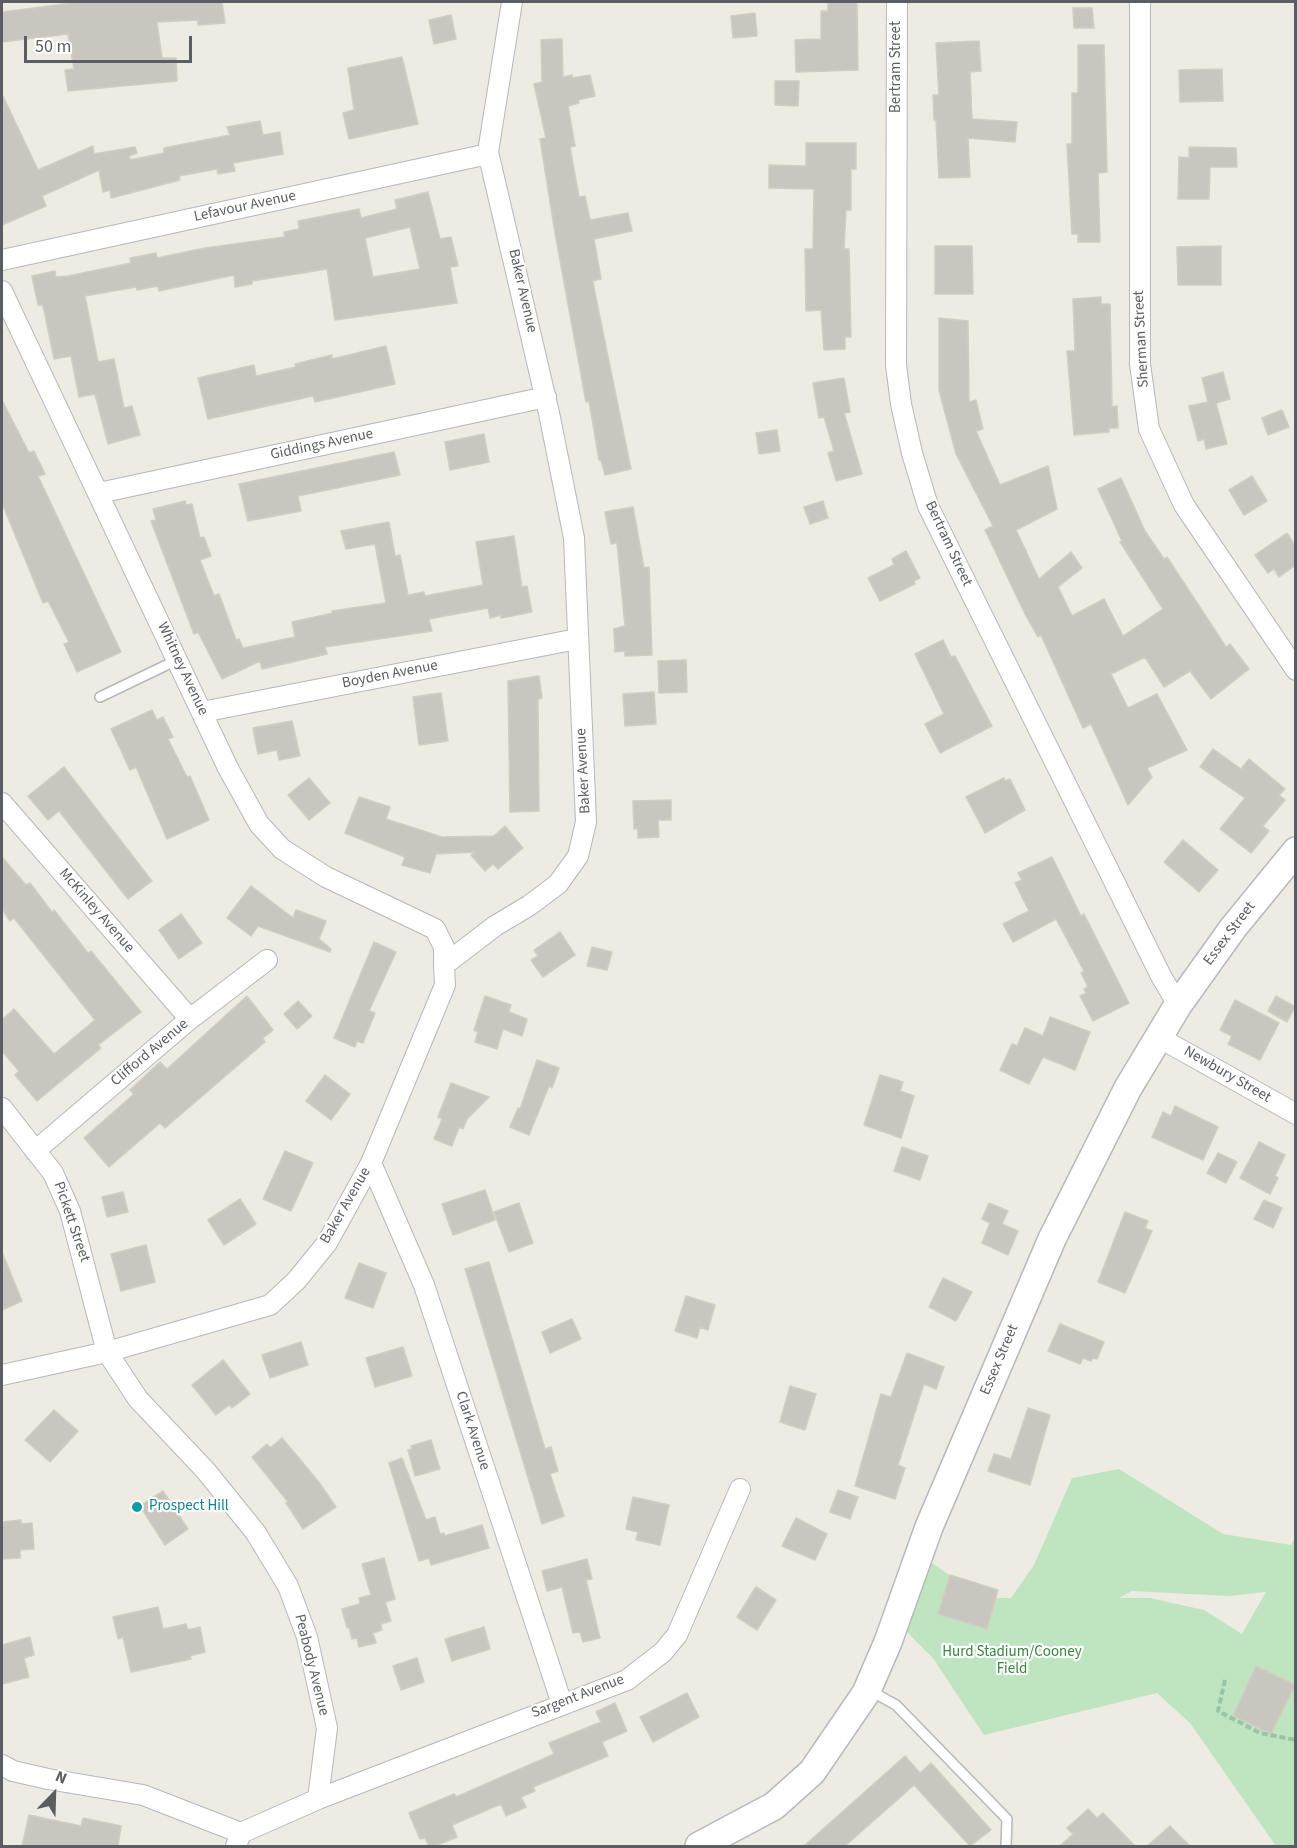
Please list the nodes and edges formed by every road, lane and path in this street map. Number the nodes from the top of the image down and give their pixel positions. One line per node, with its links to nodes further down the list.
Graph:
1 (512, 2): 4 (street, Baker Avenue)
2 (897, 2): 18 (street, Bertram Street)
3 (1140, 2): 11 (street, Sherman Street)
4 (488, 154): 5 (street, Lefavour Avenue); 7 (street, Baker Avenue)
5 (2, 260)
6 (2, 291): 8 (street, Whitney Avenue)
7 (546, 397): 8 (street, Giddings Avenue); 9 (street, Baker Avenue)
8 (99, 493): 10 (street, Whitney Avenue)
9 (578, 639): 13 (street, Boyden Avenue); 17 (street, Baker Avenue)
10 (177, 660): 12 (lane); 13 (street, Whitney Avenue)
11 (1296, 670)
12 (100, 698)
13 (202, 712): 17 (street, Whitney Avenue)
14 (2, 803): 19 (street, McKinley Avenue)
15 (1296, 851): 18 (main road, Essex Street)
16 (267, 960): 19 (street, Clifford Avenue)
17 (444, 965): 24 (street, Baker Avenue)
18 (1178, 1005): 20 (main road, Essex Street)
19 (190, 1019): 23 (street, Clifford Avenue)
20 (1158, 1037): 22 (street, Newbury Street); 29 (main road, Essex Street)
21 (2, 1108): 23 (street, Pickett Street)
22 (1296, 1114)
23 (35, 1151): 25 (street, Pickett Street)
24 (371, 1163): 25 (street, Baker Avenue); 30 (street, Clark Avenue)
25 (108, 1352): 26 (street, Baker Avenue); 33 (street, Peabody Avenue)
26 (2, 1375)
27 (740, 1489): 30 (street, Sargent Avenue)
28 (1225, 1680): 31 (path)
29 (867, 1689): 35 (main road, Essex Street); 36 (lane)
30 (562, 1704): 33 (street, Sargent Avenue)
31 (1296, 1740)
32 (2, 1765): 34 (street)
33 (318, 1799): 34 (street)
34 (238, 1840)
35 (702, 1846)
36 (1006, 1846)

